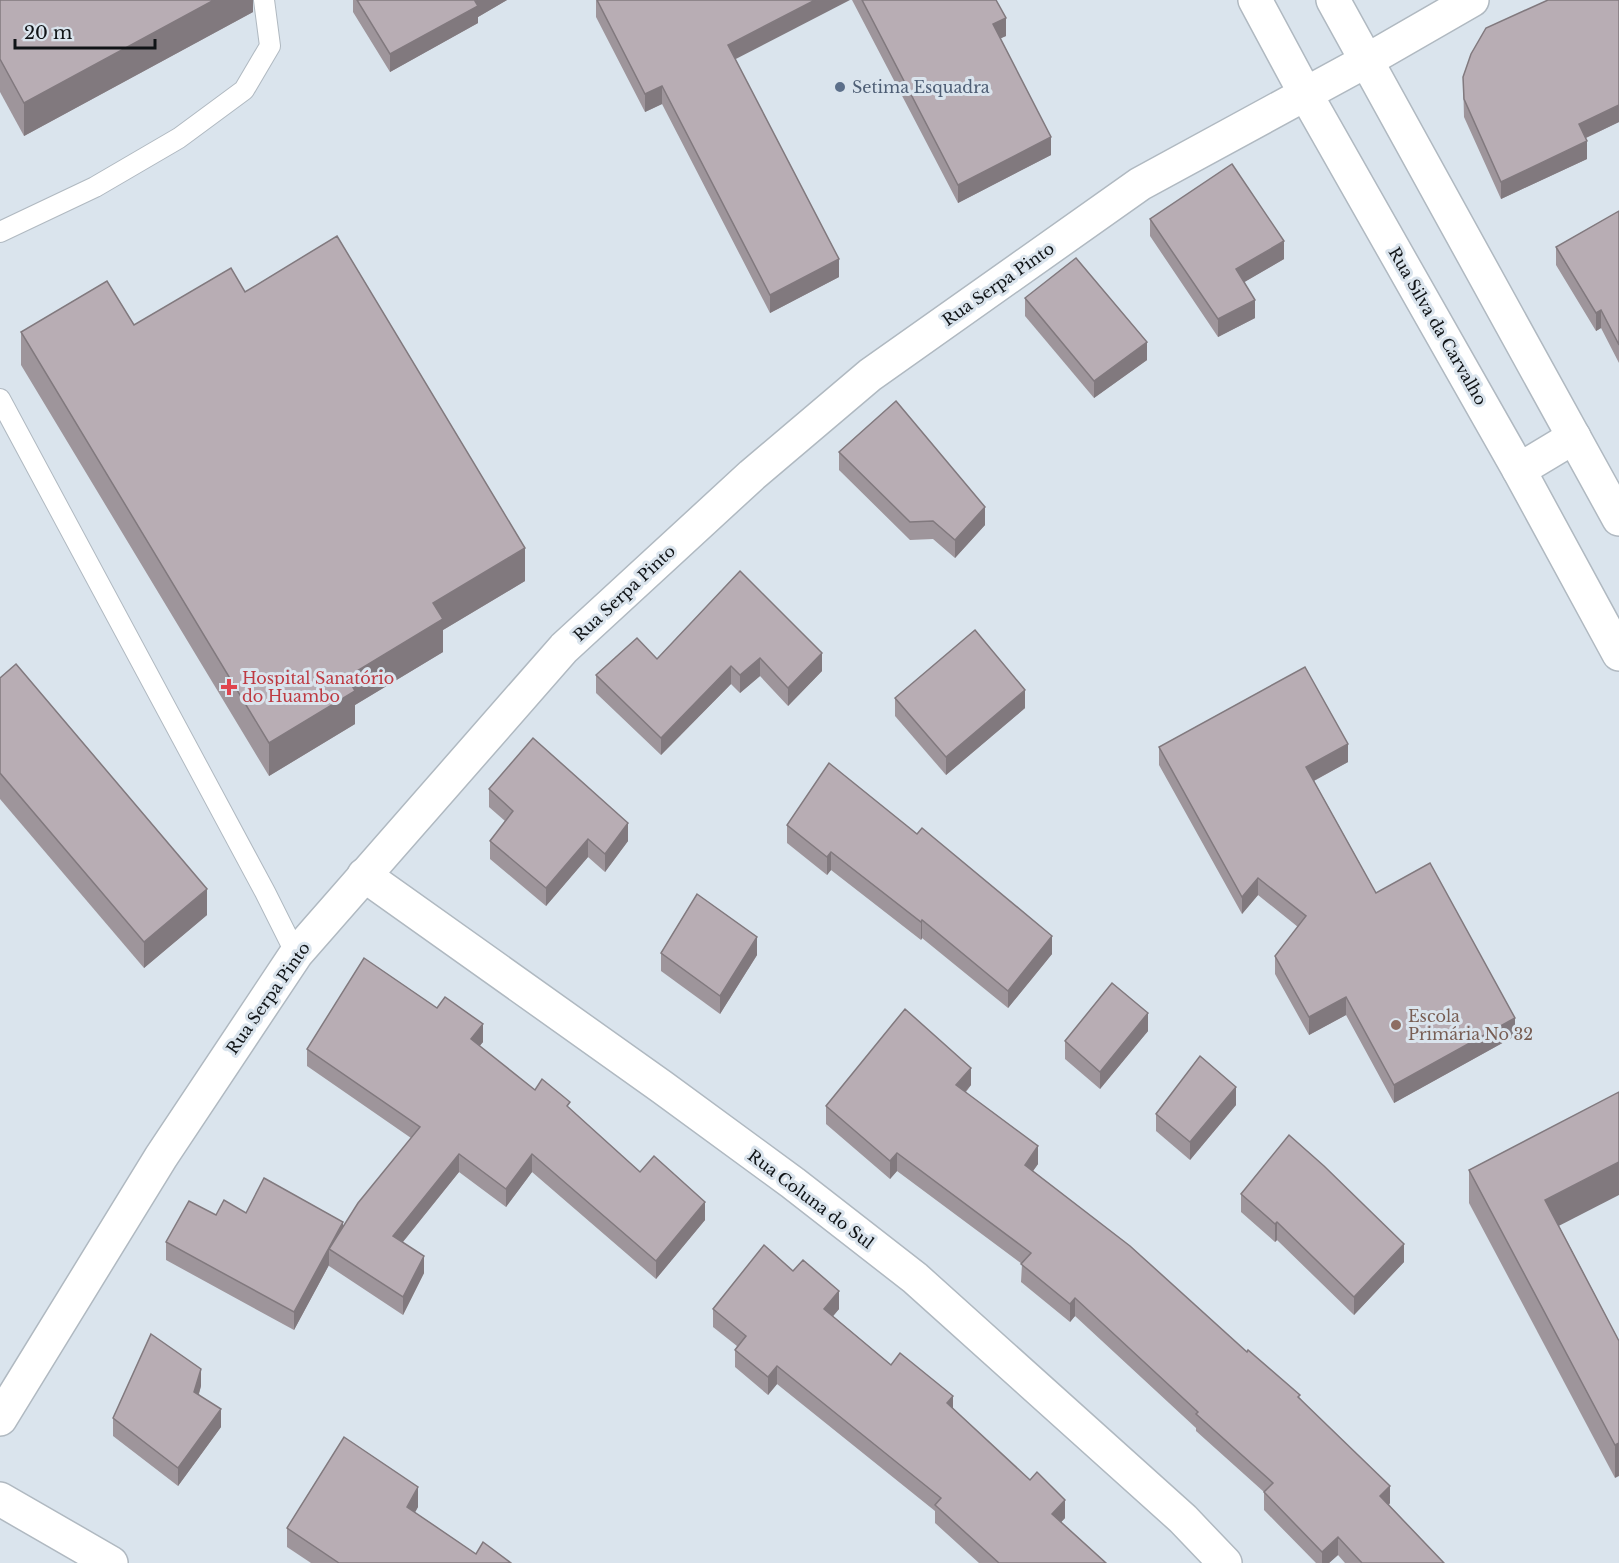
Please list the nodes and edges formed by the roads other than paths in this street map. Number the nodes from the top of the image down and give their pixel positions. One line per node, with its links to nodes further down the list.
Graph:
1 (264, 0): 7 (lane)
2 (1255, 0): 6 (street, Rua Silva da Carvalho)
3 (1333, 0): 5 (street)
4 (1472, 0): 5 (street, Rua Serpa Pinto)
5 (1366, 61): 6 (street, Rua Serpa Pinto); 9 (street)
6 (1305, 93): 10 (street, Rua Silva da Carvalho); 13 (street, Rua Serpa Pinto)
7 (0, 232)
8 (0, 399): 14 (lane)
9 (1574, 437): 10 (street); 11 (street)
10 (1519, 470): 12 (street, Rua Silva da Carvalho)
11 (1619, 519)
12 (1619, 654)
13 (364, 875): 14 (street, Rua Serpa Pinto); 18 (street, Rua Coluna do Sul)
14 (296, 954): 15 (street, Rua Serpa Pinto)
15 (0, 1419)
16 (0, 1499): 17 (street)
17 (111, 1563)
18 (1225, 1563)

